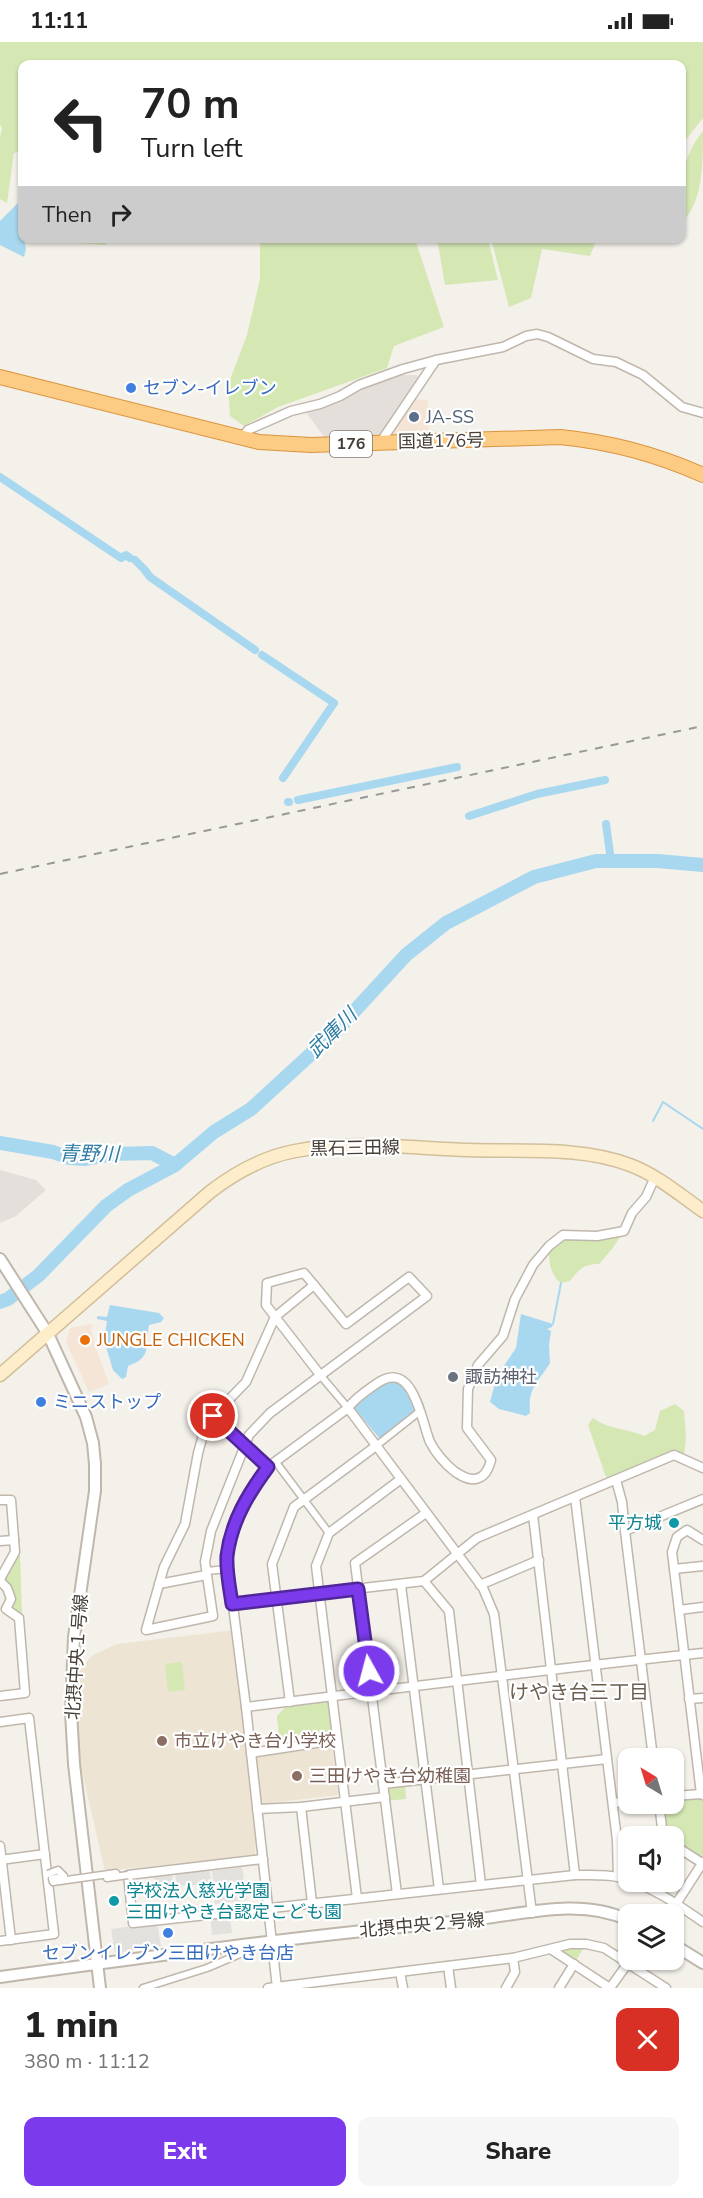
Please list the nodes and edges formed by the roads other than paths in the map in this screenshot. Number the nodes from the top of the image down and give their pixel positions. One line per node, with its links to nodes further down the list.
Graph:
1 (436, 360): 3 (street); 4 (street); 5 (street)
2 (0, 377): 4 (highway, 国道176号 / 176)
3 (703, 413)
4 (242, 438): 5 (highway, 国道176号 / 176)
5 (380, 443): 6 (highway, 国道176号 / 176)
6 (703, 475)
7 (655, 1177): 8 (main road, 黒石三田線); 12 (main road, 黒石三田線); 16 (street)
8 (703, 1211)
9 (0, 1259): 12 (street, 北摂中央１号線)
10 (314, 1285): 11 (street); 11 (street); 14 (street)
11 (275, 1317): 14 (street); 17 (street)
12 (45, 1329): 13 (main road, 黒石三田線); 119 (street, 北摂中央１号線)
13 (0, 1375)
14 (321, 1376): 15 (street); 18 (street)
15 (348, 1408): 16 (street); 19 (street); 20 (street)
16 (419, 1412): 19 (street)
17 (213, 1416): 18 (street); 43 (street)
18 (244, 1445): 20 (street); 40 (street)
19 (376, 1446): 22 (street); 27 (street)
20 (272, 1464): 27 (street); 38 (street)
21 (703, 1468): 23 (street)
22 (401, 1479): 28 (street); 31 (street)
23 (616, 1479): 24 (street); 30 (street)
24 (575, 1497): 29 (street); 57 (street)
25 (703, 1499): 30 (street)
26 (0, 1500): 32 (street)
27 (304, 1500): 31 (street); 48 (street)
28 (426, 1513): 35 (street); 46 (street)
29 (533, 1515): 35 (street); 36 (street)
30 (626, 1531): 56 (street)
31 (329, 1533): 47 (street)
32 (14, 1540): 34 (street); 41 (street)
33 (703, 1540): 39 (street)
34 (0, 1541)
35 (457, 1554): 42 (street); 45 (street)
36 (538, 1560): 45 (street); 58 (street)
37 (703, 1566): 39 (street)
38 (228, 1569): 40 (street); 49 (street)
39 (674, 1569): 52 (street)
40 (206, 1573): 43 (street); 43 (street)
41 (0, 1580): 51 (street)
42 (424, 1581): 44 (street); 60 (street)
43 (159, 1584)
44 (401, 1585): 46 (street); 61 (street)
45 (480, 1585): 59 (street)
46 (358, 1589): 47 (street); 62 (street)
47 (319, 1594): 48 (street); 64 (street)
48 (276, 1599): 49 (street); 67 (street)
49 (232, 1604): 68 (street)
50 (703, 1607): 52 (street)
51 (6, 1609): 53 (street); 63 (street)
52 (679, 1610): 55 (street)
53 (0, 1617)
54 (703, 1653): 55 (street)
55 (684, 1655): 56 (street); 66 (street)
56 (641, 1659): 57 (street); 71 (street)
57 (595, 1664): 58 (street); 73 (street)
58 (551, 1669): 59 (street); 74 (street)
59 (502, 1675): 60 (street); 75 (street)
60 (457, 1681): 61 (street); 76 (street)
61 (415, 1686): 62 (street); 78 (street)
62 (372, 1691): 64 (street); 79 (street)
63 (0, 1696)
64 (331, 1696): 67 (street); 70 (street)
65 (703, 1698): 66 (street)
66 (689, 1699): 77 (street)
67 (290, 1702): 68 (street)
68 (246, 1707): 72 (street)
69 (0, 1722): 90 (street)
70 (336, 1740): 72 (street); 83 (street)
71 (652, 1748)
72 (251, 1753): 87 (street)
73 (607, 1760): 74 (street); 85 (street)
74 (562, 1764): 75 (street); 96 (street)
75 (514, 1769): 76 (street); 98 (street)
76 (468, 1774): 78 (street); 99 (street)
77 (701, 1775): 80 (street)
78 (426, 1779): 79 (street); 100 (street)
79 (383, 1784): 82 (street)
80 (702, 1794): 81 (street)
81 (684, 1795)
82 (385, 1797): 83 (street); 102 (street)
83 (344, 1802): 86 (street); 103 (street)
84 (618, 1802): 85 (street)
85 (613, 1803): 97 (street)
86 (301, 1807): 87 (street); 104 (street)
87 (257, 1809): 91 (street)
88 (0, 1846): 92 (street)
89 (684, 1851): 93 (street)
90 (45, 1854): 92 (street); 94 (street)
91 (263, 1859): 95 (street); 106 (street)
92 (1, 1860): 111 (street)
93 (703, 1863): 105 (street)
94 (48, 1874): 95 (street, bridge); 111 (street)
95 (128, 1875): 106 (street)
96 (575, 1875): 97 (street); 98 (street)
97 (618, 1877)
98 (528, 1880): 99 (street); 108 (street)
99 (481, 1885): 100 (street)
100 (440, 1889): 102 (street)
101 (654, 1892): 105 (street)
102 (397, 1894): 103 (street)
103 (357, 1898): 104 (street)
104 (312, 1903): 106 (street)
105 (676, 1904)
106 (268, 1907): 112 (street)
107 (684, 1909): 110 (street)
108 (532, 1913): 109 (street, 北摂中央２号線); 112 (street, 北摂中央２号線)
109 (618, 1917)
110 (703, 1922)
111 (11, 1940): 113 (street)
112 (272, 1940): 119 (street, 北摂中央２号線); 130 (street); 131 (street)
113 (0, 1941)
114 (552, 1950): 116 (street); 117 (street); 120 (street)
115 (684, 1951): 118 (street)
116 (618, 1957)
117 (513, 1958): 121 (street); 135 (street)
118 (703, 1963)
119 (97, 1964): 125 (street, 北摂中央２号線); 129 (street, 北摂中央１号線)
120 (574, 1964): 136 (street); 137 (street)
121 (448, 1966): 124 (street); 134 (street)
122 (623, 1970): 137 (street)
123 (638, 1970): 128 (street)
124 (400, 1972): 126 (street); 133 (street)
125 (0, 1977)
126 (359, 1977): 127 (street); 132 (street)
127 (317, 1985): 131 (street)
128 (660, 1986)
129 (100, 1988)
130 (143, 1988)
131 (274, 1988)
132 (361, 1988)
133 (403, 1988)
134 (451, 1988)
135 (506, 1988)
136 (559, 1988)
137 (610, 1988)

